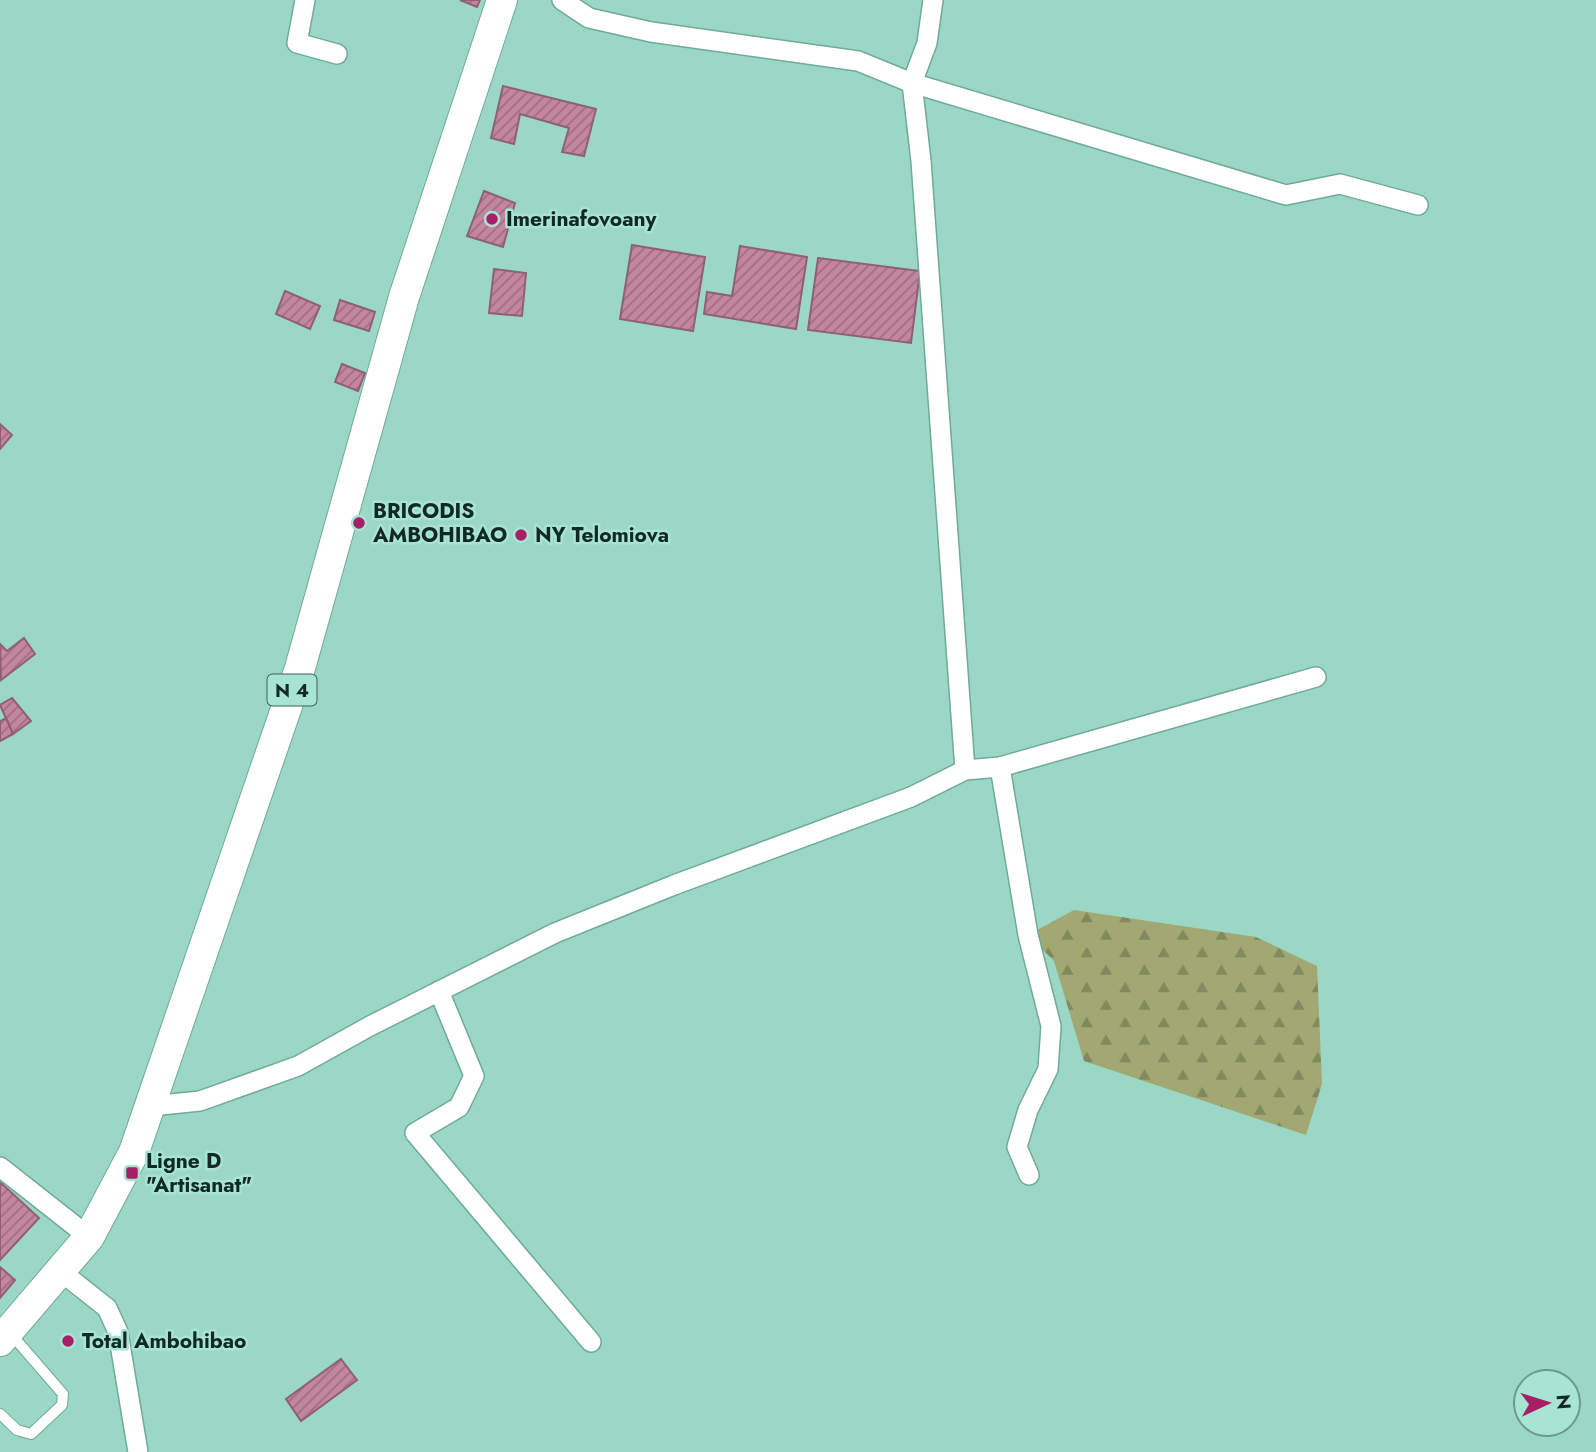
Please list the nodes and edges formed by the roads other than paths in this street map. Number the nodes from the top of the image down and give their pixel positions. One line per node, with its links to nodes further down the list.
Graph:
1 (305, 0): 5 (street)
2 (502, 0): 12 (main road, N 4)
3 (562, 0): 6 (street)
4 (933, 0): 6 (street)
5 (337, 54)
6 (912, 83): 7 (street); 10 (street)
7 (1418, 205)
8 (1316, 677): 9 (street)
9 (1000, 767): 10 (street); 14 (street)
10 (965, 770): 11 (street)
11 (439, 991): 12 (street); 18 (street)
12 (151, 1106): 15 (main road, N 4)
13 (0, 1167): 15 (street)
14 (1029, 1175)
15 (89, 1237): 16 (main road, N 4)
16 (59, 1270): 17 (main road, N 4); 20 (street)
17 (4, 1336): 19 (lane)
18 (591, 1342)
19 (0, 1414)
20 (138, 1452)

